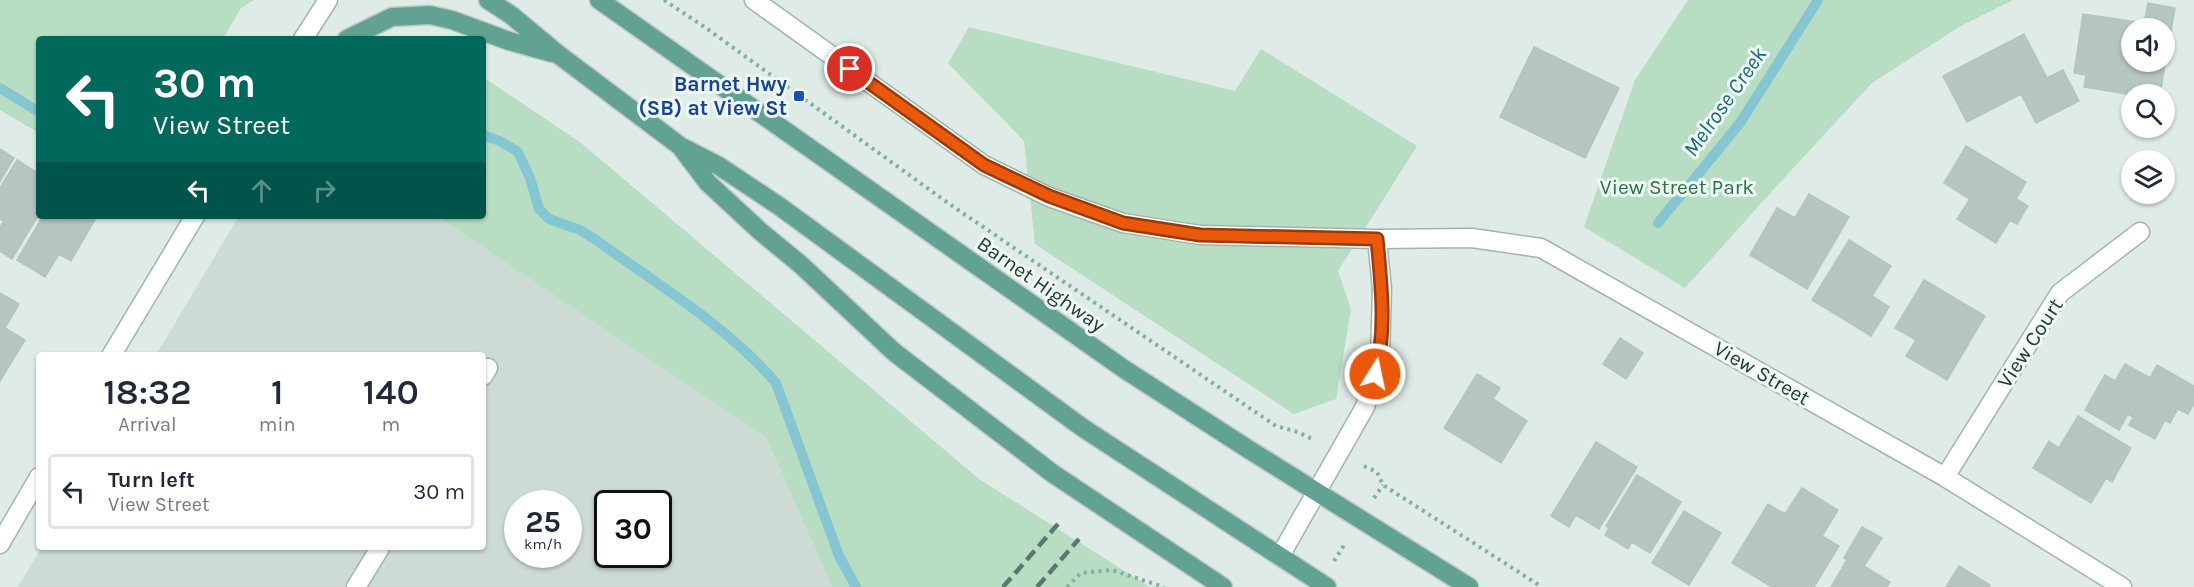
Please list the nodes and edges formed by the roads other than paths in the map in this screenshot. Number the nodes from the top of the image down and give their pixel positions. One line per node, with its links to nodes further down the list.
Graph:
1 (328, 0): 5 (street)
2 (488, 0): 7 (main road)
3 (599, 0): 15 (main road, Barnet Highway)
4 (754, 0): 11 (street, View Street)
5 (305, 36)
6 (353, 36): 7 (main road)
7 (559, 55): 8 (main road)
8 (680, 146): 18 (main road); 20 (main road)
9 (193, 219): 12 (street)
10 (2140, 232): 13 (street, View Court)
11 (1377, 239): 13 (street, View Street); 15 (street)
12 (113, 352)
13 (1945, 477): 23 (street, View Street)
14 (36, 482): 16 (street)
15 (1317, 492): 18 (street); 22 (main road, Barnet Highway)
16 (0, 544)
17 (379, 550): 19 (street)
18 (1280, 556): 21 (main road)
19 (356, 587)
20 (1223, 587)
21 (1328, 587)
22 (1469, 587)
23 (2122, 587)

